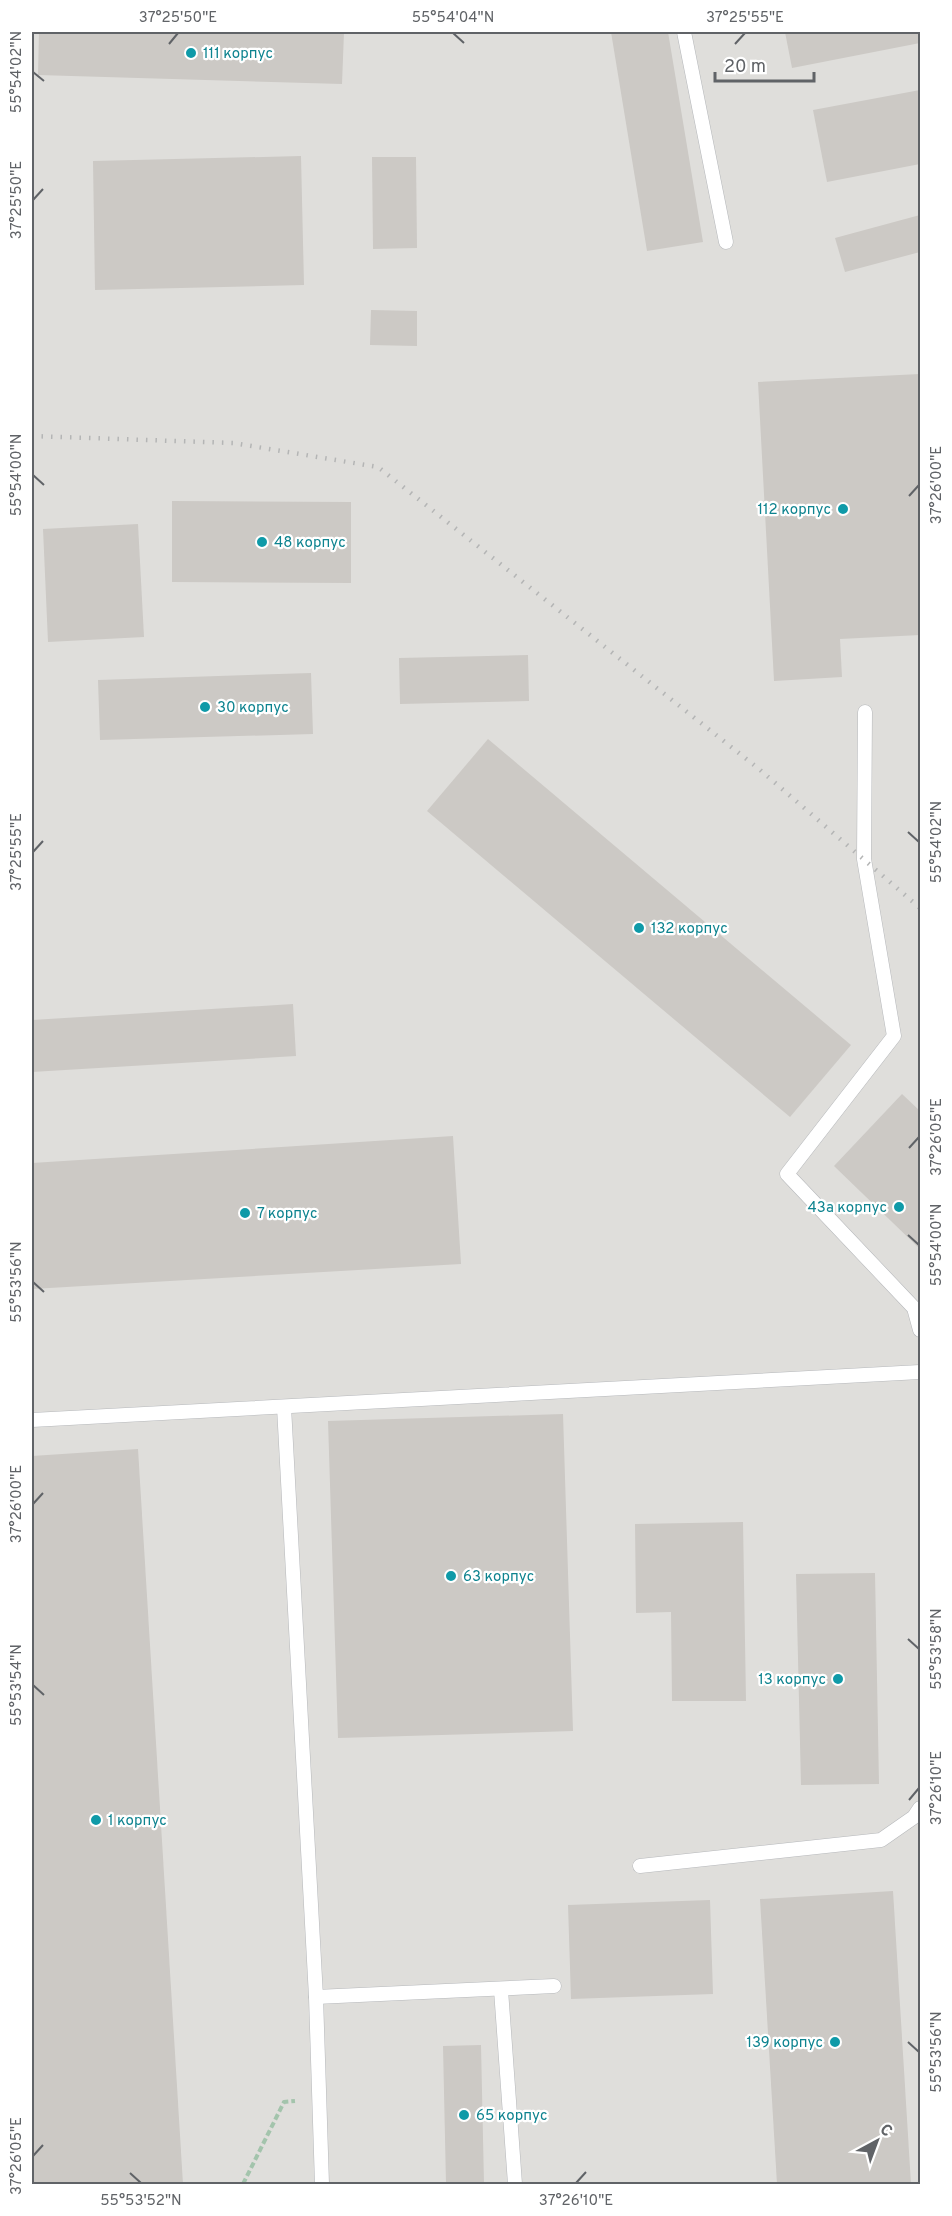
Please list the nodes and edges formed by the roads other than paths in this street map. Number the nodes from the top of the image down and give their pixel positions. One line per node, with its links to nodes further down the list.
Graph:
1 (684, 32): 2 (lane)
2 (726, 242)
3 (865, 712): 4 (lane)
4 (921, 1330)
5 (921, 1372): 6 (lane)
6 (284, 1407): 7 (lane); 12 (lane)
7 (32, 1420)
8 (921, 1808): 9 (lane)
9 (640, 1866)
10 (554, 1986): 11 (lane)
11 (501, 1990): 12 (lane); 14 (lane)
12 (316, 1997): 13 (lane)
13 (321, 2184)
14 (515, 2184)

